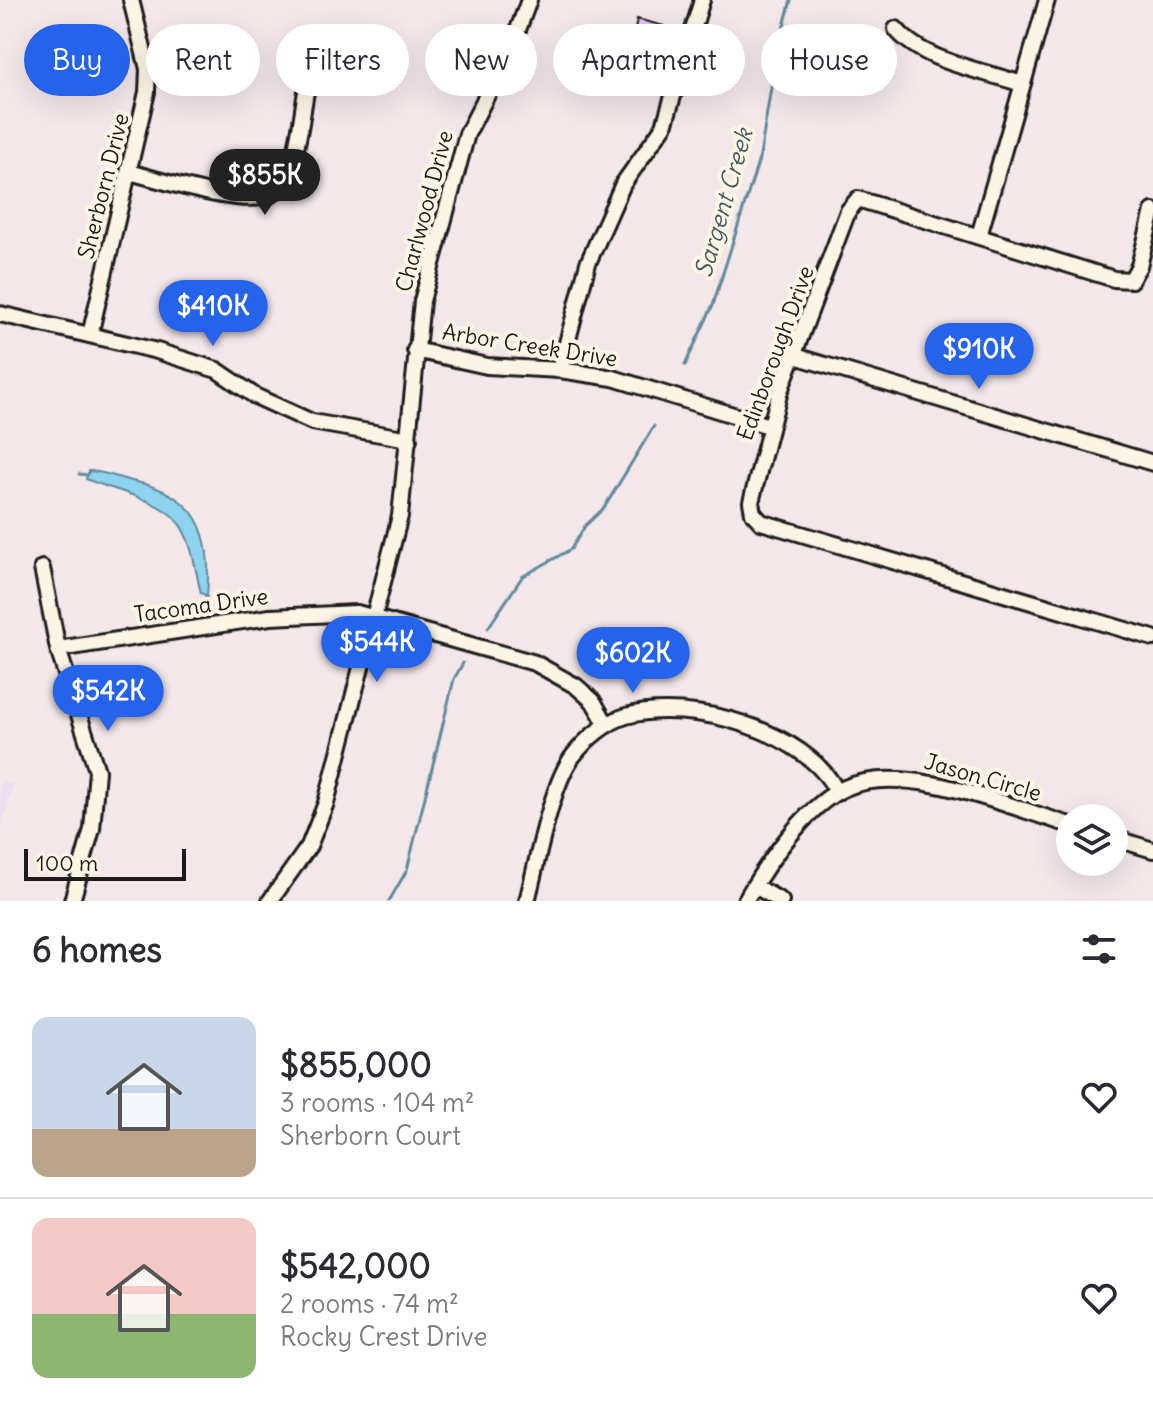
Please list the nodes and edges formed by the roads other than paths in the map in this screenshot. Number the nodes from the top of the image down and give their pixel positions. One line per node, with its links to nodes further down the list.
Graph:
1 (131, 0): 8 (street, Sherborn Drive)
2 (529, 0): 13 (street, Charlwood Drive)
3 (702, 0): 15 (street)
4 (1047, 0): 6 (street)
5 (897, 30): 6 (street)
6 (1022, 84): 10 (street)
7 (305, 96): 8 (street)
8 (129, 172): 12 (street, Sherborn Drive)
9 (1153, 211): 10 (street, Edinborough Drive)
10 (979, 236): 14 (street, Edinborough Drive)
11 (0, 314): 12 (street)
12 (90, 335): 17 (street)
13 (415, 350): 15 (street, Arbor Creek Drive); 17 (street, Arbor Creek Drive)
14 (795, 356): 16 (street, Edinborough Drive); 18 (street)
15 (560, 370): 16 (street, Arbor Creek Drive)
16 (769, 426): 21 (street, Edinborough Drive)
17 (409, 439): 20 (street)
18 (1153, 463)
19 (42, 568): 22 (street)
20 (375, 617): 22 (street, Tacoma Drive); 23 (street, Tacoma Drive); 30 (street)
21 (1153, 638)
22 (58, 649): 29 (street)
23 (607, 725): 24 (street); 31 (street)
24 (837, 792): 25 (street, Jason Circle); 28 (street, Jason Circle)
25 (1056, 821)
26 (1128, 842): 27 (street)
27 (1153, 850)
28 (755, 886): 32 (street, Jason Circle); 33 (street)
29 (72, 901)
30 (270, 901)
31 (527, 901)
32 (745, 901)
33 (781, 901)

